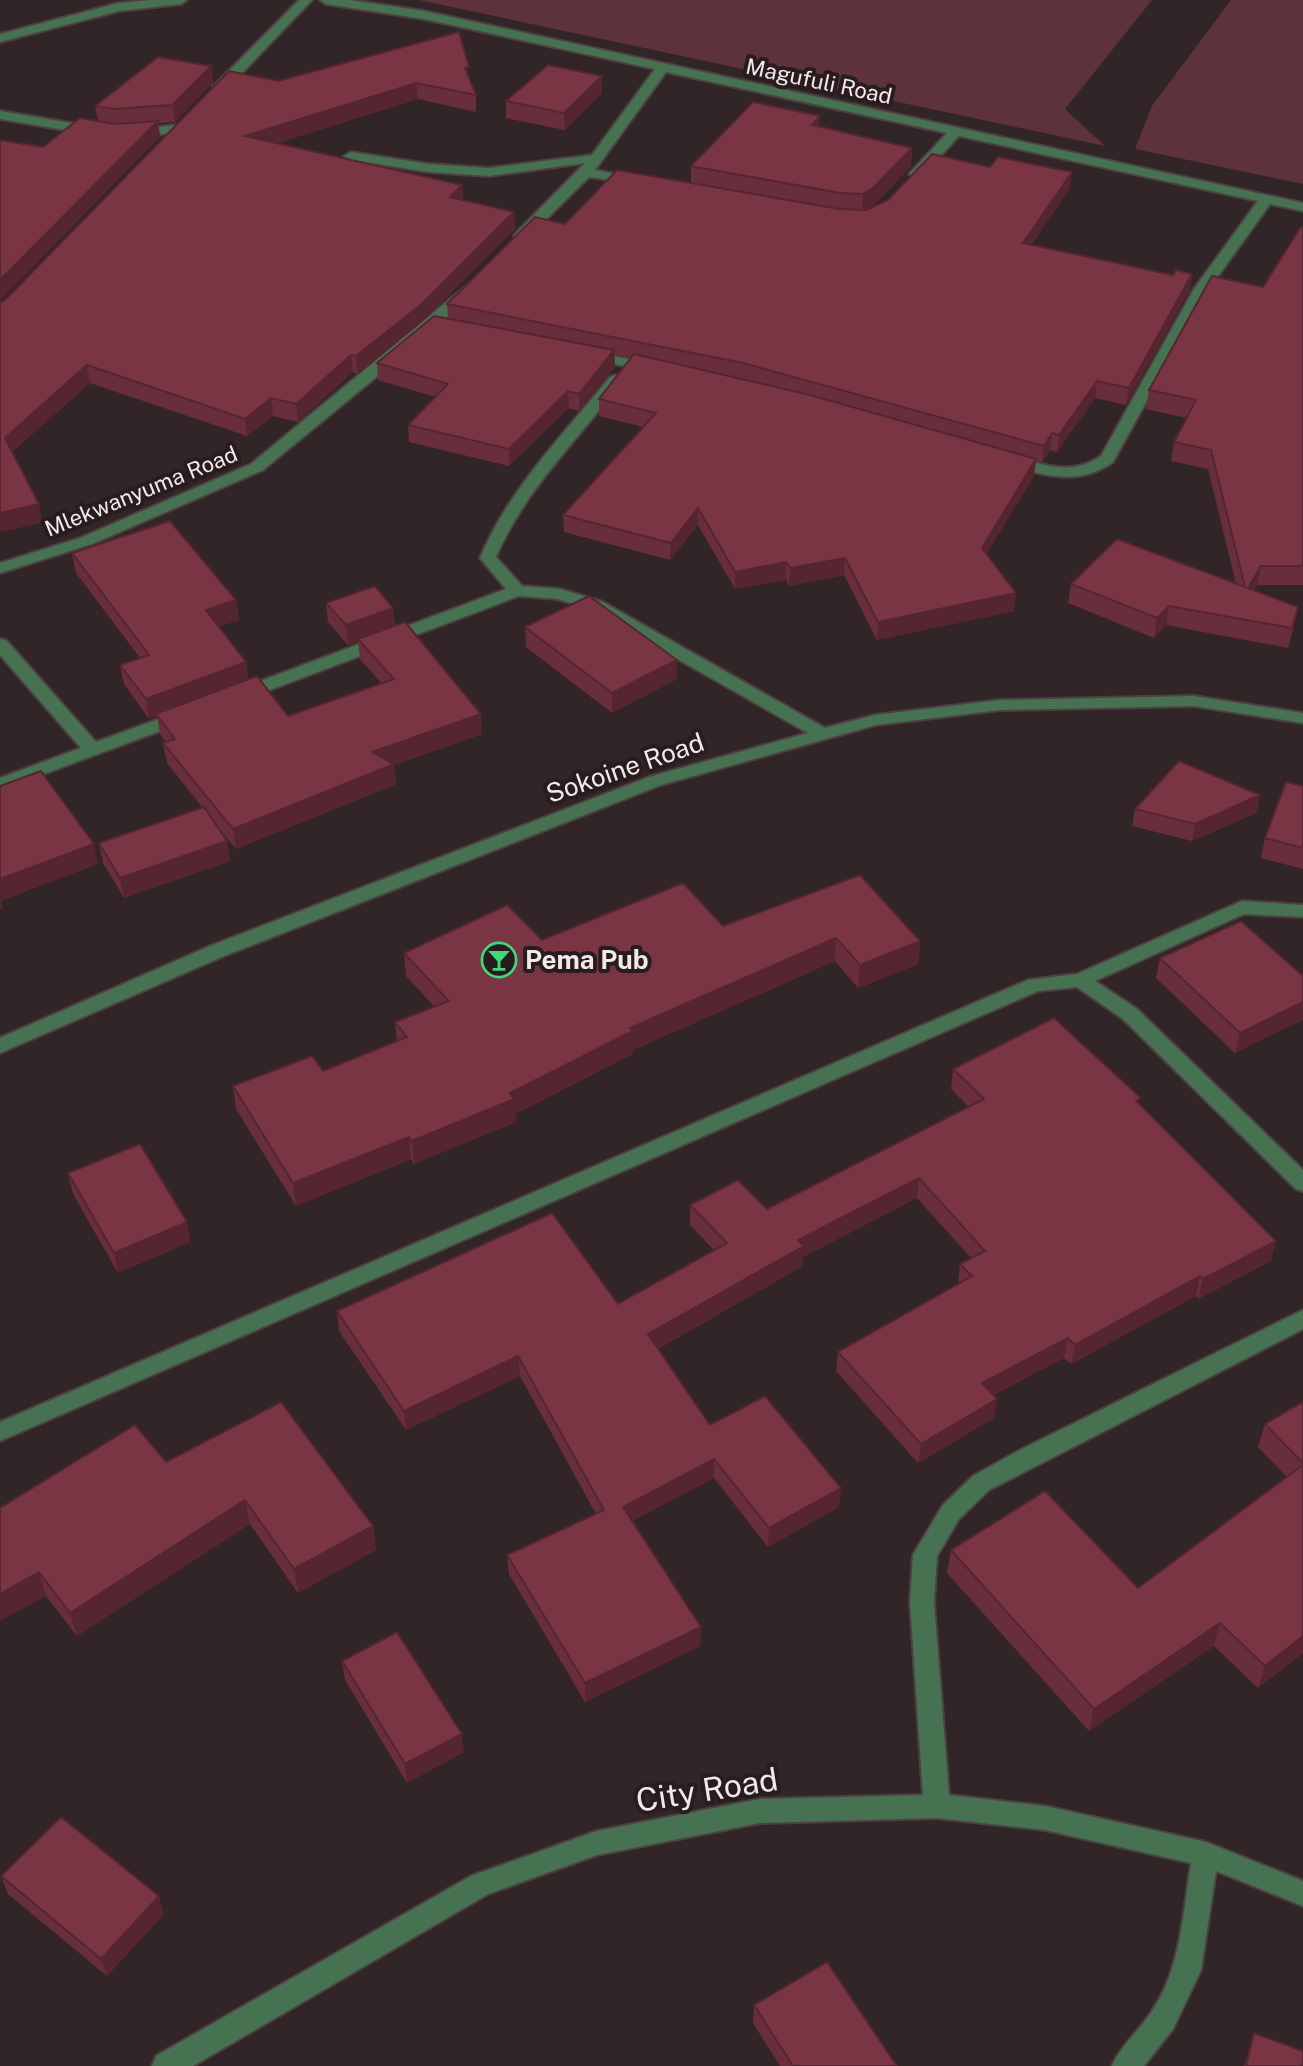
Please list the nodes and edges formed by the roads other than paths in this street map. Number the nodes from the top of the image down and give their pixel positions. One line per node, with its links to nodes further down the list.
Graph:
1 (181, 0): 4 (street)
2 (306, 0): 6 (street)
3 (326, 0): 5 (street, Magufuli Road)
4 (0, 38)
5 (662, 68): 10 (street, Magufuli Road); 13 (street)
6 (211, 96)
7 (0, 115): 9 (street)
8 (188, 118): 9 (street)
9 (177, 129): 11 (street)
10 (956, 131): 16 (street); 17 (street, Magufuli Road)
11 (156, 151)
12 (351, 156): 13 (street)
13 (596, 158): 14 (street)
14 (586, 172): 15 (street); 19 (street)
15 (645, 183)
16 (902, 188)
17 (1267, 199): 18 (street, Magufuli Road); 24 (street)
18 (1303, 207)
19 (508, 249)
20 (475, 281): 25 (street, Mlekwanyuma Road)
21 (568, 351): 22 (street)
22 (629, 363): 23 (street); 26 (street)
23 (673, 372)
24 (990, 455)
25 (0, 568)
26 (517, 591): 28 (street); 31 (street)
27 (0, 644): 32 (street)
28 (224, 701)
29 (195, 712): 32 (street)
30 (1303, 718): 31 (street, Sokoine Road)
31 (821, 733): 36 (street, Sokoine Road)
32 (93, 750): 33 (street)
33 (0, 784)
34 (1303, 911): 35 (street)
35 (1080, 980): 37 (street); 39 (street)
36 (0, 1046)
37 (1303, 1183)
38 (1303, 1319): 40 (street)
39 (0, 1432)
40 (937, 1806): 41 (street, City Road); 43 (street, City Road)
41 (1206, 1854): 42 (street, City Road); 44 (street)
42 (1303, 1894)
43 (166, 2066)
44 (1126, 2066)

